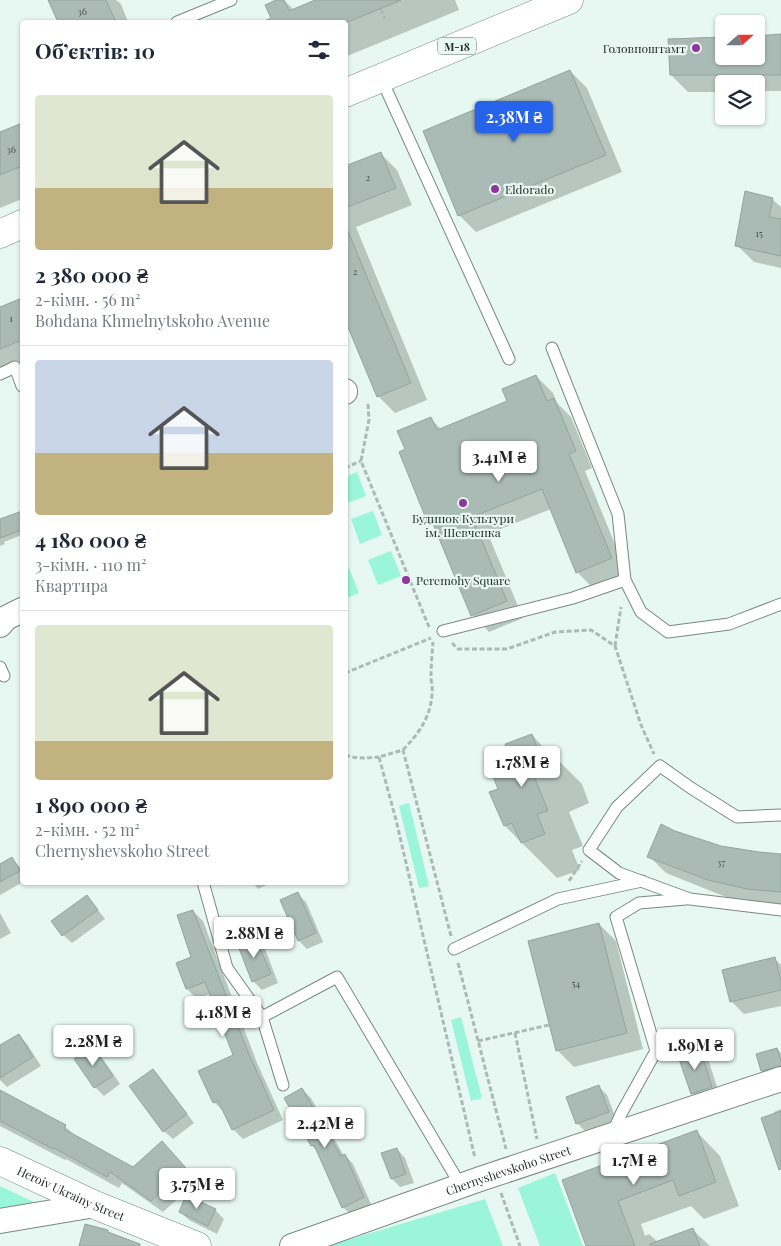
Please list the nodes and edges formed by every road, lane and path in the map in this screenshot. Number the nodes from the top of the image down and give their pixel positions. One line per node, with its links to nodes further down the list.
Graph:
1 (231, 0): 5 (lane)
2 (569, 0): 6 (main road, М-18)
3 (381, 9): 4 (path)
4 (385, 19)
5 (182, 20)
6 (381, 78): 7 (main road, М-18); 11 (lane)
7 (348, 92)
8 (20, 225): 9 (main road)
9 (0, 234)
10 (552, 348): 17 (lane)
11 (509, 359)
12 (0, 374): 13 (lane)
13 (20, 381)
14 (368, 404): 15 (path)
15 (361, 461): 16 (path); 21 (path)
16 (348, 467)
17 (625, 580): 18 (lane); 21 (lane); 22 (path)
18 (781, 604)
19 (20, 611): 20 (street)
20 (0, 625)
21 (438, 634): 22 (path); 23 (path); 24 (path)
22 (615, 646): 27 (path)
23 (348, 672)
24 (403, 750): 26 (path); 35 (path)
25 (348, 756): 26 (path)
26 (379, 757): 46 (path)
27 (660, 766): 28 (lane); 29 (lane)
28 (781, 815)
29 (589, 850): 30 (lane); 32 (path)
30 (642, 881): 32 (lane); 33 (lane)
31 (204, 885): 38 (lane)
32 (558, 899): 36 (lane)
33 (690, 899): 34 (lane); 44 (lane)
34 (781, 910)
35 (450, 932)
36 (454, 949)
37 (466, 995): 41 (path)
38 (262, 1017): 43 (lane); 49 (lane)
39 (549, 1025): 40 (path)
40 (515, 1033): 41 (path); 47 (path)
41 (478, 1041): 45 (path)
42 (781, 1079): 44 (street, Chernyshevskoho Street)
43 (283, 1085)
44 (611, 1136): 47 (street, Chernyshevskoho Street)
45 (505, 1143)
46 (473, 1151)
47 (541, 1159): 49 (street, Chernyshevskoho Street)
48 (0, 1161): 50 (main road, Heroiv Ukrainy Street)
49 (461, 1186): 54 (street, Chernyshevskoho Street)
50 (95, 1206): 52 (street); 53 (main road, Heroiv Ukrainy Street)
51 (510, 1215): 55 (path)
52 (0, 1222)
53 (197, 1246)
54 (292, 1246)
55 (520, 1246)

